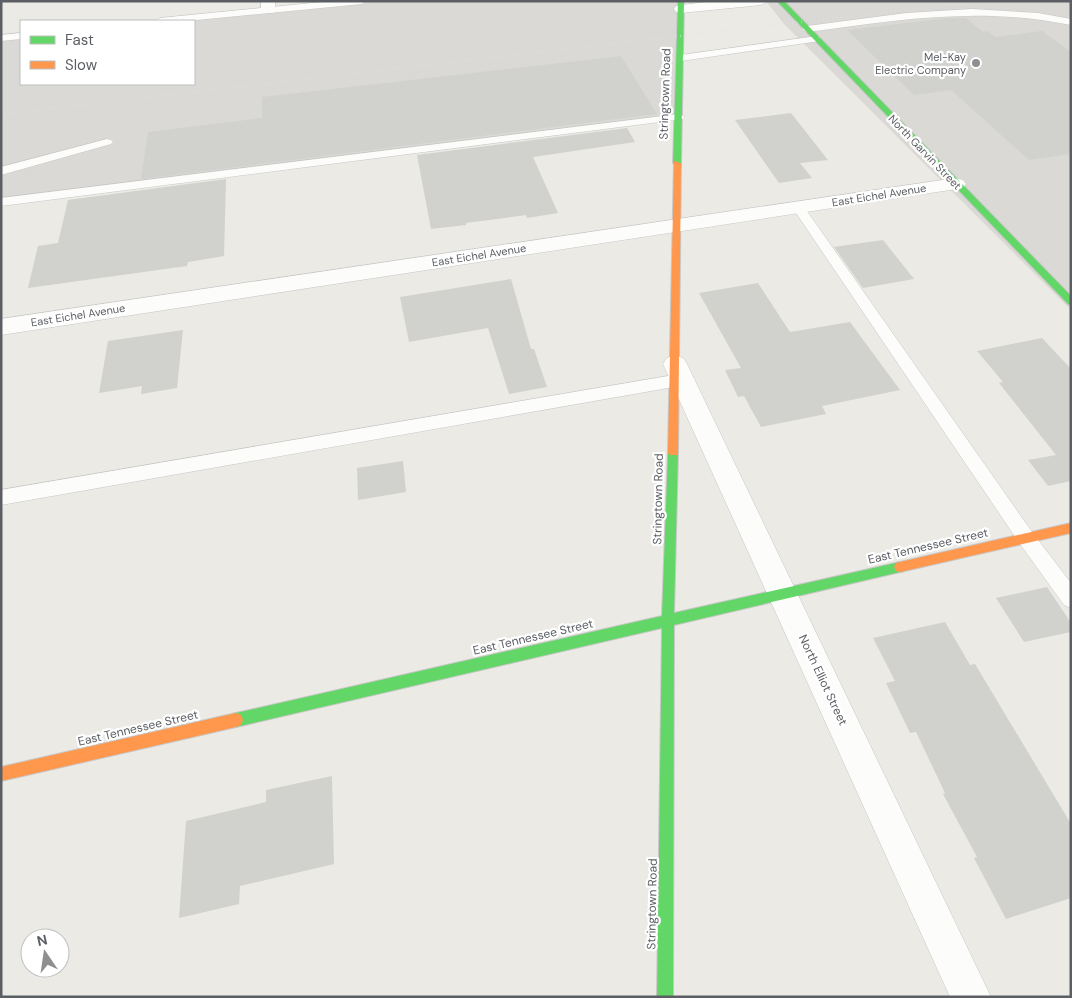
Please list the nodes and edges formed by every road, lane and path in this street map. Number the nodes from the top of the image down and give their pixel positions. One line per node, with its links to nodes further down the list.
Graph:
1 (362, 1): 5 (lane)
2 (761, 1): 4 (street)
3 (780, 1): 8 (main road, North Garvin Street)
4 (681, 5): 12 (main road, Stringtown Road)
5 (268, 6): 6 (lane)
6 (167, 20)
7 (1071, 22): 8 (lane)
8 (807, 29): 11 (main road, North Garvin Street)
9 (20, 36): 10 (lane)
10 (1, 38)
11 (817, 39): 12 (lane); 16 (main road, North Garvin Street)
12 (681, 58): 13 (main road, Stringtown Road)
13 (678, 117): 17 (lane); 19 (main road, Stringtown Road)
14 (107, 142): 15 (lane)
15 (1, 171)
16 (956, 184): 18 (street, East Eichel Avenue); 20 (main road, North Garvin Street)
17 (1, 202)
18 (798, 207): 19 (street, East Eichel Avenue); 25 (lane)
19 (675, 226): 21 (street, East Eichel Avenue); 22 (main road, Stringtown Road)
20 (1071, 302)
21 (1, 327)
22 (674, 373): 23 (lane); 26 (street, North Elliot Street); 28 (main road, Stringtown Road)
23 (1, 498)
24 (1071, 528): 25 (main road, East Tennessee Street)
25 (1026, 538): 26 (main road, East Tennessee Street); 27 (lane)
26 (782, 594): 28 (main road, East Tennessee Street); 31 (street, North Elliot Street)
27 (1071, 599)
28 (668, 620): 29 (main road, East Tennessee Street); 30 (main road, Stringtown Road)
29 (1, 774)
30 (665, 997)
31 (971, 997)

